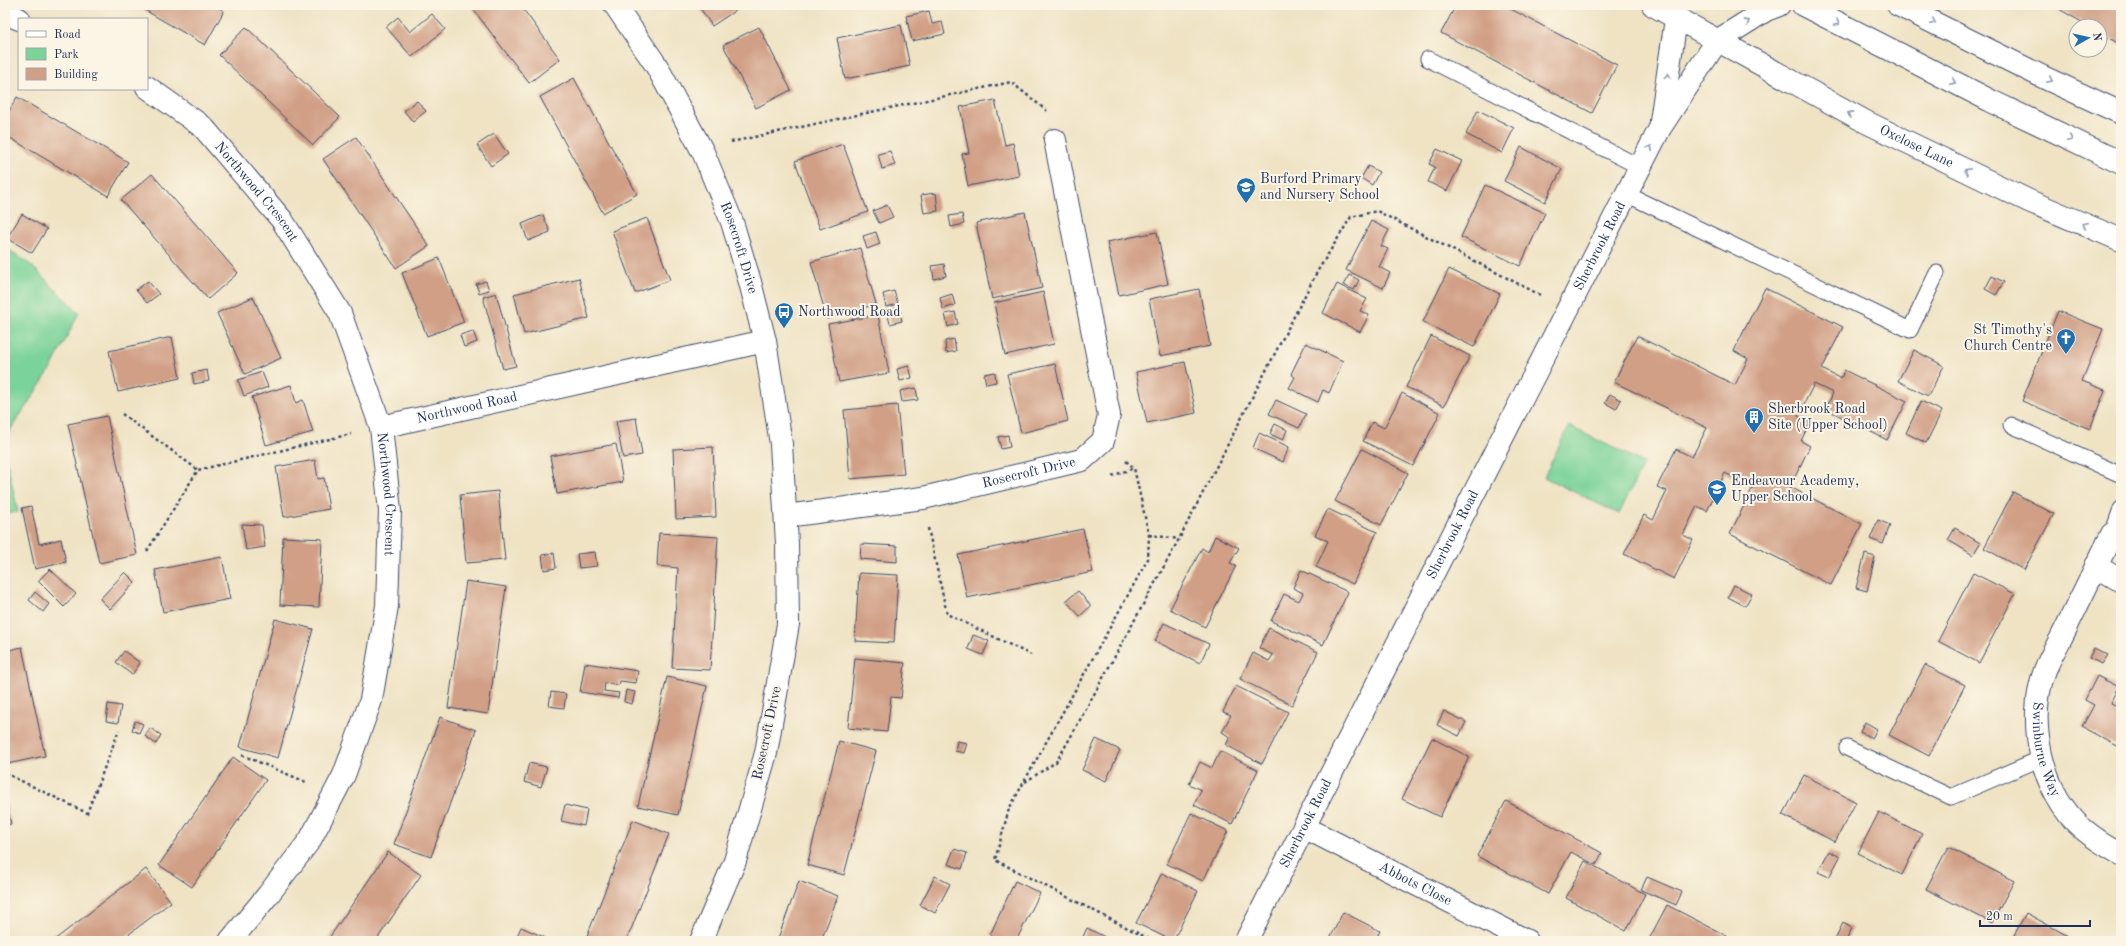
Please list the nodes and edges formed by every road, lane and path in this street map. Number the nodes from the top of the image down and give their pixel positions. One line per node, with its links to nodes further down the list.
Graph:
1 (615, 5): 15 (street, Rosecroft Drive)
2 (1653, 5): 8 (street, Oxclose Lane)
3 (1779, 5): 9 (street, one-way to 3)
4 (1803, 5): 16 (street, one-way to 16)
5 (1898, 5): 12 (street, one-way to 12)
6 (5, 13): 7 (street)
7 (18, 19)
8 (1676, 19): 9 (street, Oxclose Lane); 13 (street, Sherbrook Road, one-way to 8)
9 (1716, 41): 13 (street, Sherbrook Road); 19 (street, Oxclose Lane, one-way to 9)
10 (1428, 59): 17 (lane)
11 (148, 88): 25 (street, Northwood Crescent)
12 (2121, 113)
13 (1660, 128): 17 (street, Sherbrook Road, one-way to 13)
14 (1055, 140): 15 (path); 26 (street)
15 (703, 152): 22 (street, Rosecroft Drive)
16 (2121, 163)
17 (1640, 167): 18 (street, Sherbrook Road)
18 (1626, 194): 20 (lane); 21 (street, Sherbrook Road)
19 (2121, 240)
20 (1937, 272)
21 (1568, 310): 34 (path); 46 (street, Sherbrook Road)
22 (765, 341): 25 (street, Northwood Road); 30 (street, Rosecroft Drive)
23 (122, 414): 27 (path)
24 (2011, 425): 28 (lane)
25 (380, 427): 27 (path); 45 (street, Northwood Crescent)
26 (1103, 441): 30 (street, Rosecroft Drive); 33 (path)
27 (198, 470): 35 (path)
28 (2120, 475)
29 (2121, 509): 32 (lane)
30 (786, 516): 49 (street, Rosecroft Drive)
31 (927, 524): 38 (path)
32 (2112, 534): 36 (street, Swinburne Way)
33 (1149, 535): 34 (path); 44 (path)
34 (1179, 539): 44 (path)
35 (147, 550)
36 (2096, 566): 37 (street); 42 (street, Swinburne Way)
37 (2121, 581)
38 (1031, 655)
39 (119, 730): 43 (path)
40 (1847, 748): 42 (lane)
41 (242, 755): 45 (path)
42 (2042, 758): 47 (street, Swinburne Way)
43 (5, 773)
44 (1024, 782): 50 (path)
45 (335, 795): 48 (street, Northwood Crescent)
46 (1304, 827): 51 (street, Sherbrook Road); 52 (street, Abbots Close)
47 (2121, 854)
48 (230, 941)
49 (701, 941)
50 (1153, 941)
51 (1246, 941)
52 (1527, 941)

